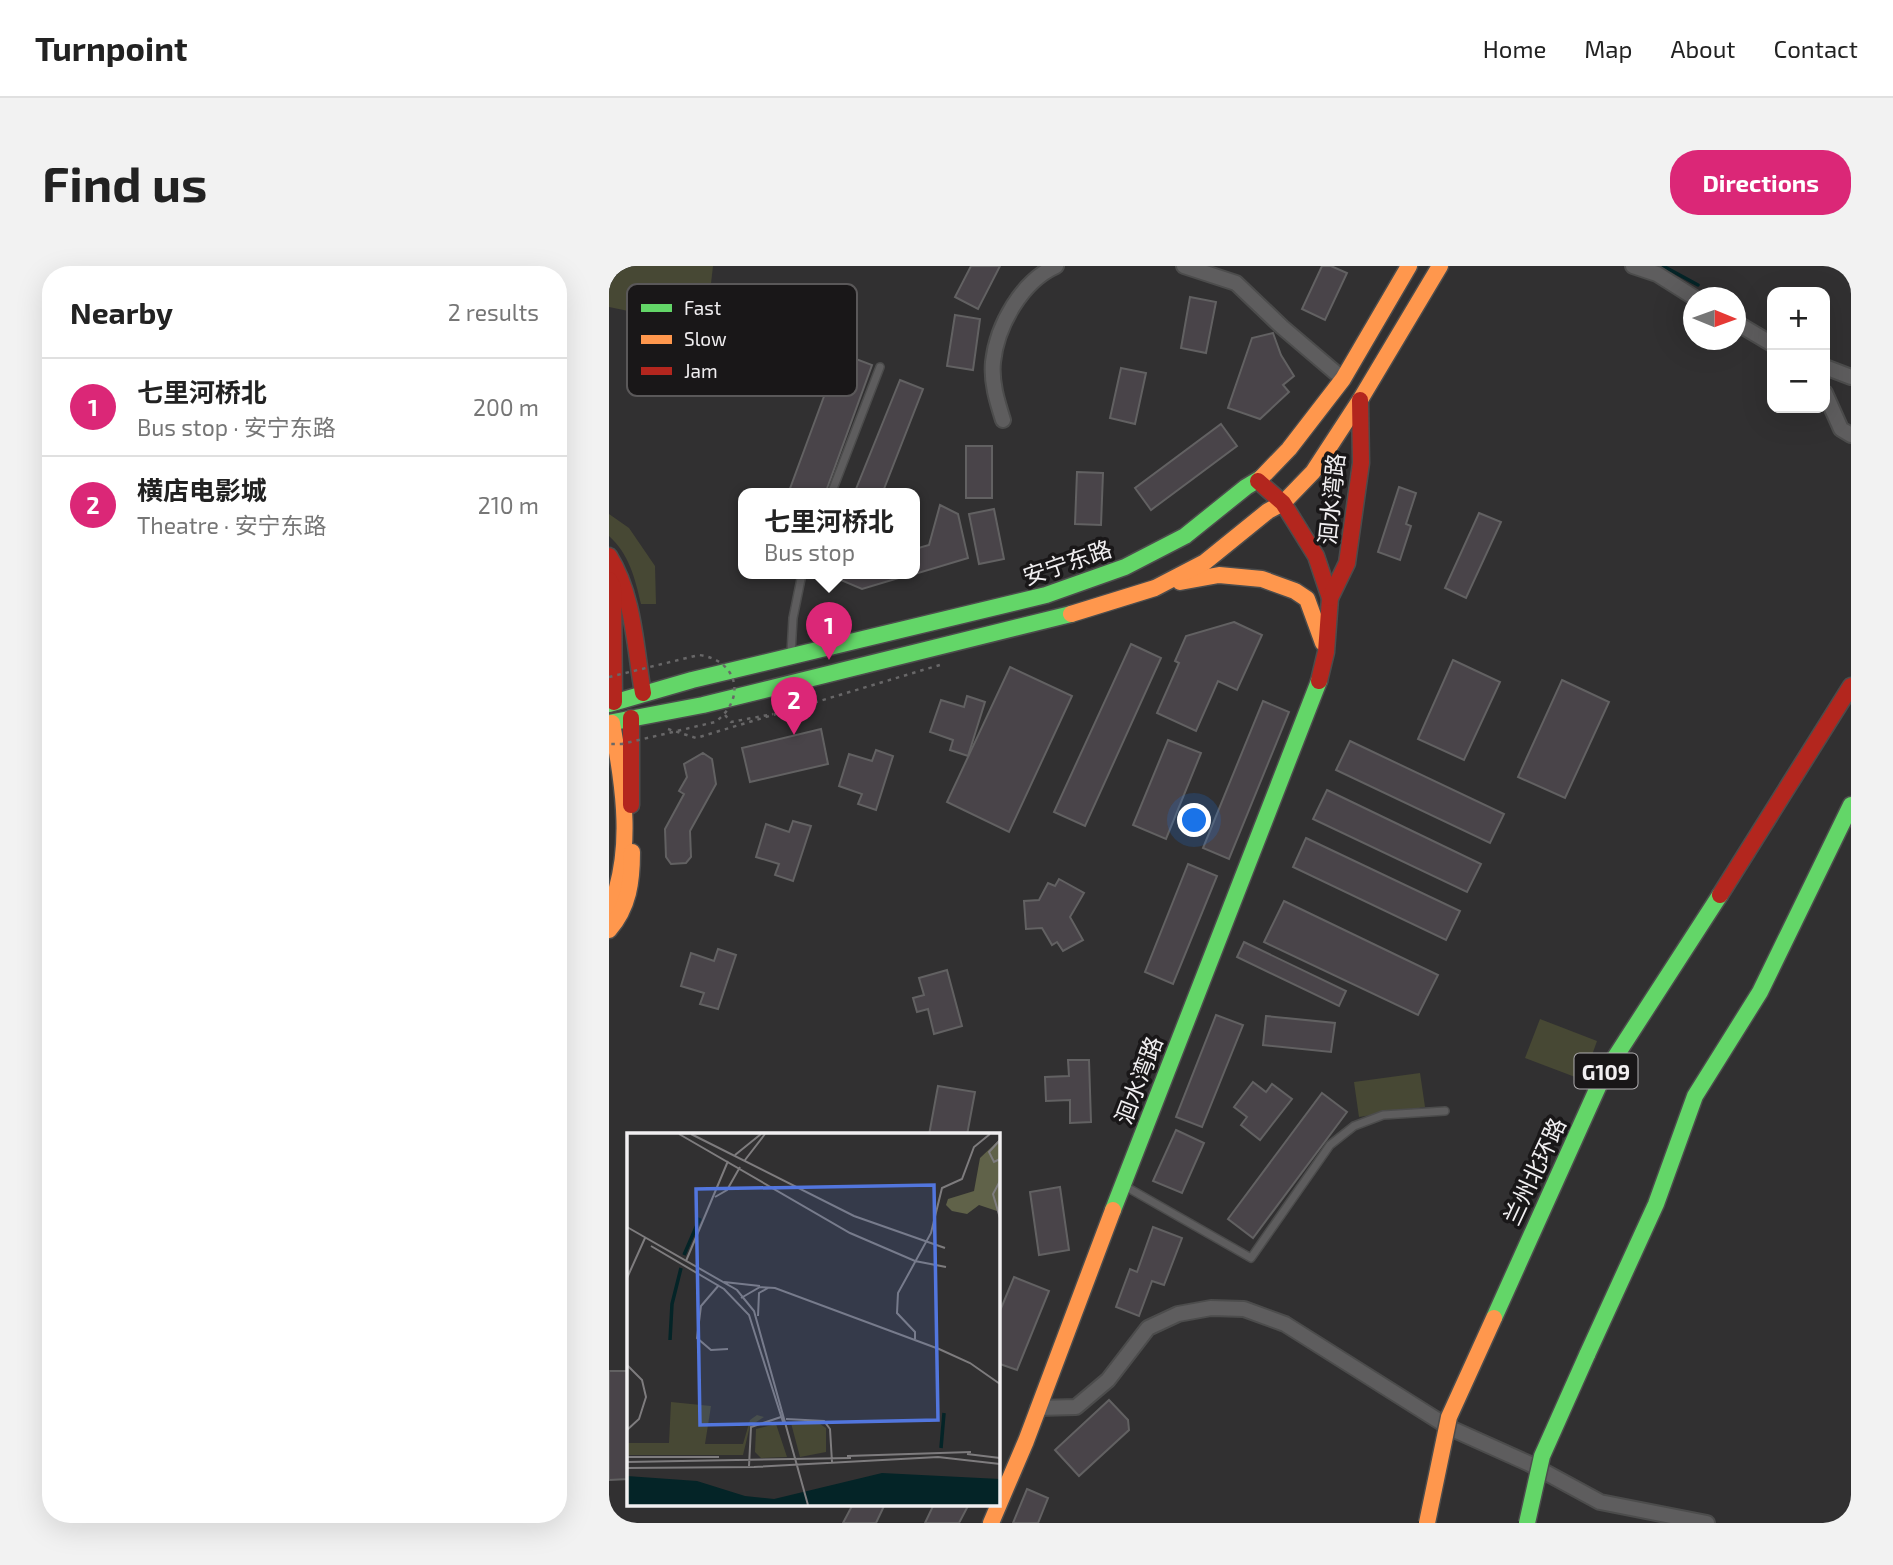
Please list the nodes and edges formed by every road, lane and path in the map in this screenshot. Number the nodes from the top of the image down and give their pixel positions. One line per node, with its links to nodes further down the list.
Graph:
1 (1056, 266): 15 (street)
2 (1184, 266): 12 (street)
3 (1409, 266): 12 (main road, 安宁东路)
4 (1440, 266): 13 (main road)
5 (1633, 266): 6 (street)
6 (1683, 290)
7 (1746, 329): 8 (street)
8 (1767, 341)
9 (880, 367): 18 (lane)
10 (1830, 370): 11 (street)
11 (1851, 377)
12 (1343, 380): 17 (main road, 安宁东路)
13 (1360, 400): 19 (main road); 24 (main road, 洄水湾路)
14 (1830, 404): 16 (street)
15 (1003, 420)
16 (1851, 435)
17 (1258, 481): 19 (main road, 洄水湾路); 26 (main road, 安宁东路)
18 (833, 488)
19 (1283, 503): 23 (main road); 24 (main road, 洄水湾路)
20 (609, 556): 30 (main road)
21 (801, 579): 26 (lane)
22 (609, 580): 31 (main road)
23 (1155, 588): 25 (main road); 34 (main road)
24 (1330, 598): 25 (main road, 洄水湾路)
25 (1327, 652): 42 (main road, 洄水湾路)
26 (790, 657): 30 (main road, 安宁东路)
27 (944, 664): 36 (path)
28 (609, 677): 33 (path, bridge)
29 (1851, 686): 47 (main road, 兰州北环路 / G109, bridge)
30 (643, 693): 31 (main road, 安宁东路)
31 (612, 703)
32 (773, 714): 33 (path)
33 (725, 715): 37 (path, bridge)
34 (631, 718): 35 (main road); 40 (main road)
35 (610, 723): 39 (main road)
36 (657, 726)
37 (609, 744)
38 (1851, 805): 48 (main road, bridge)
39 (609, 911)
40 (609, 930)
41 (1445, 1111): 42 (lane)
42 (1122, 1185): 43 (main road, 洄水湾路)
43 (1038, 1408): 44 (main road, 洄水湾路); 49 (street)
44 (999, 1503)
45 (998, 1506): 46 (main road, 洄水湾路)
46 (991, 1523)
47 (1427, 1523)
48 (1527, 1523)
49 (1707, 1523)

